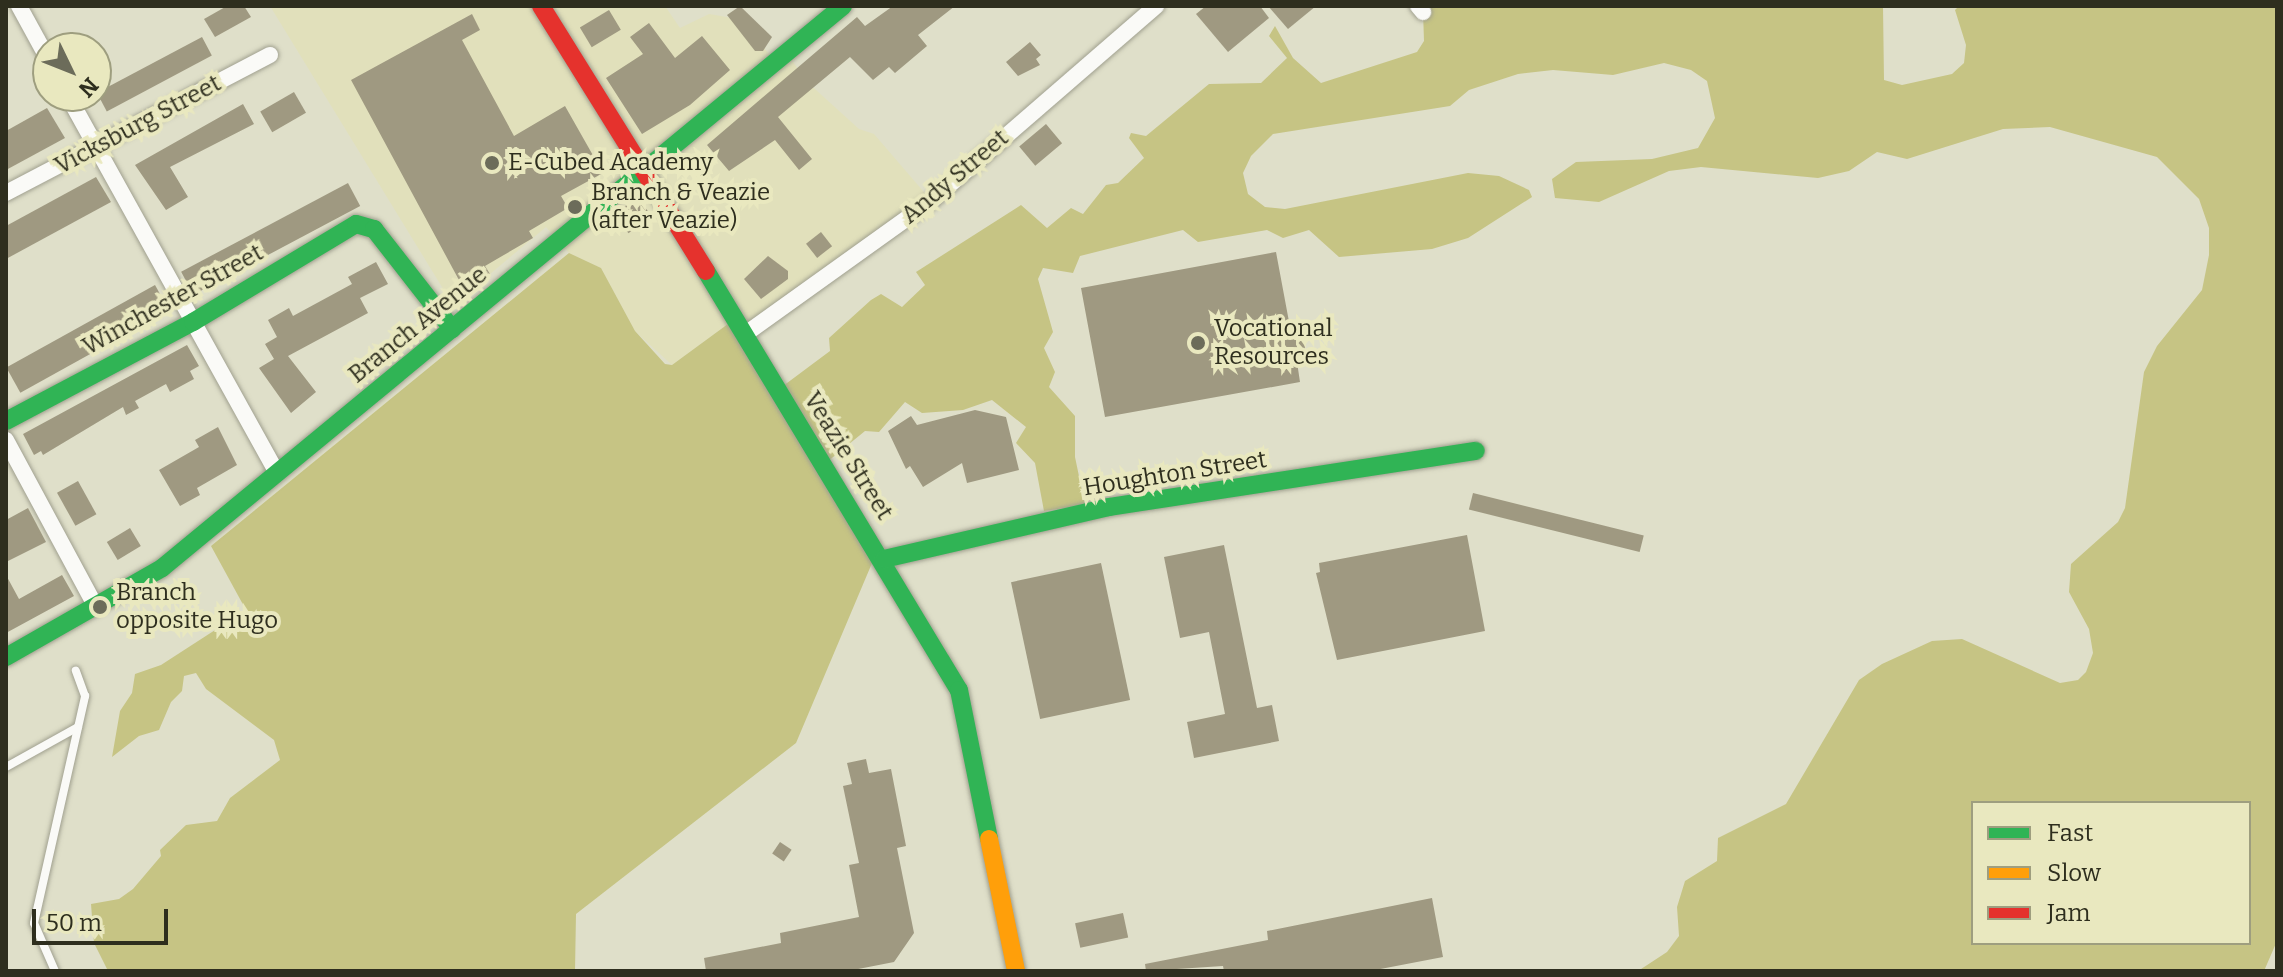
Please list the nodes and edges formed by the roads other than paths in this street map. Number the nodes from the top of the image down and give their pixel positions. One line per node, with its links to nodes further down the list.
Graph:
1 (19, 6): 5 (street)
2 (541, 6): 9 (street, Veazie Street)
3 (843, 6): 9 (street, Branch Avenue)
4 (1156, 6): 13 (street, Andy Street)
5 (33, 32)
6 (270, 55): 8 (street, Vicksburg Street)
7 (77, 112): 8 (street)
8 (96, 147): 10 (street, Vicksburg Street); 11 (street)
9 (642, 172): 12 (street, Branch Avenue); 13 (street, Veazie Street)
10 (6, 193)
11 (193, 322): 12 (street, Winchester Street); 14 (street, Winchester Street); 17 (street)
12 (452, 329): 17 (street, Branch Avenue)
13 (744, 335): 18 (street, Veazie Street)
14 (6, 421)
15 (6, 440): 19 (street)
16 (1476, 451): 18 (street, Houghton Street)
17 (276, 471): 19 (street, Branch Avenue)
18 (884, 559): 25 (street, Veazie Street)
19 (96, 607): 20 (street, Branch Avenue)
20 (6, 657)
21 (76, 671): 22 (lane)
22 (78, 727): 23 (lane); 24 (lane)
23 (6, 767)
24 (55, 971)
25 (1016, 971)

